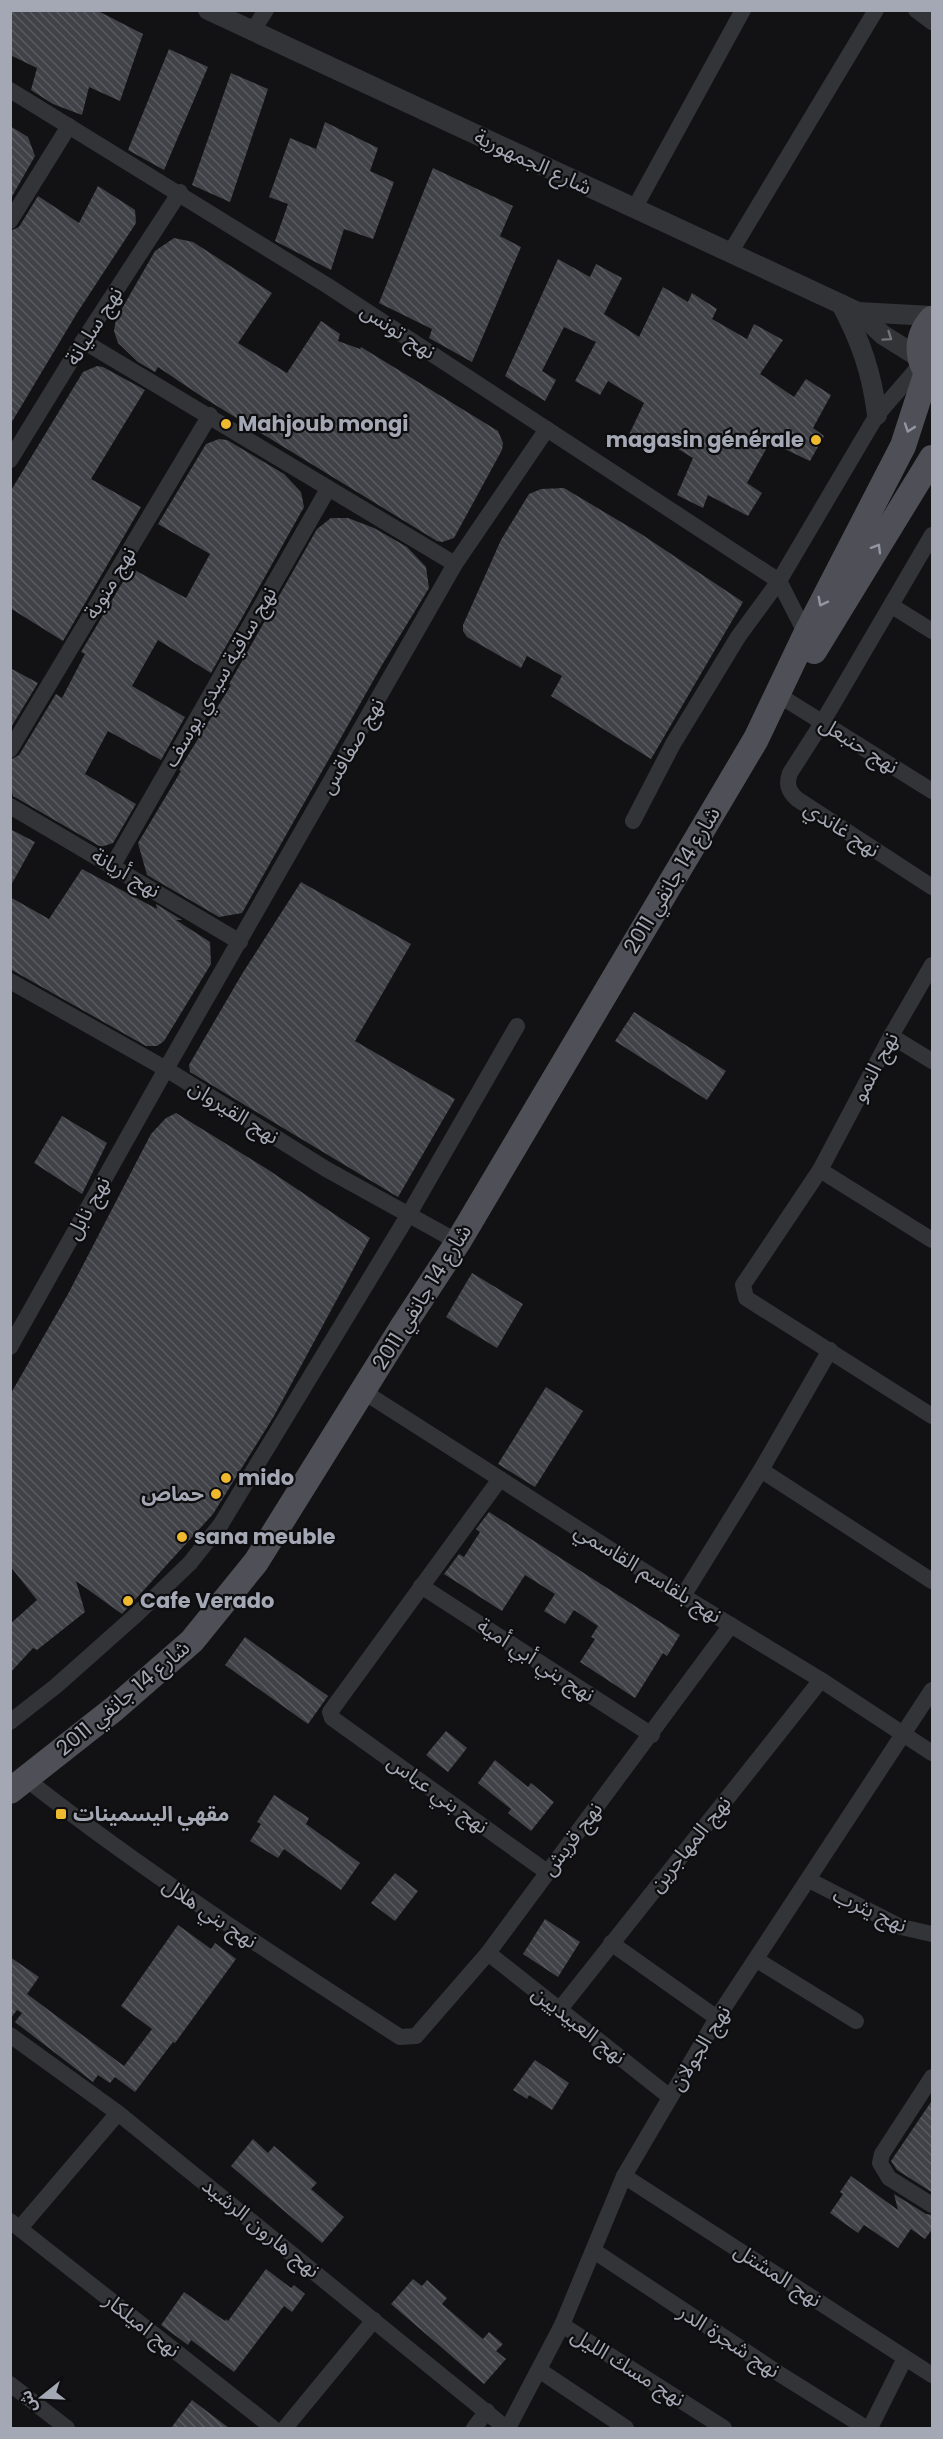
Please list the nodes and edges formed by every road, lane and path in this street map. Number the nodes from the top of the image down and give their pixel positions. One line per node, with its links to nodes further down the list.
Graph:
1 (208, 10): 7 (street, شارع الجمهورية)
2 (266, 10): 7 (street)
3 (744, 10): 11 (street)
4 (876, 10): 13 (street)
5 (916, 10): 6 (street)
6 (933, 22)
7 (252, 32): 11 (street, شارع الجمهورية)
8 (10, 90): 9 (street, نهج تونس)
9 (69, 126): 10 (street, نهج تونس); 12 (street)
10 (180, 192): 16 (street, نهج سليانة); 20 (street, نهج تونس)
11 (634, 209): 13 (street, شارع الجمهورية)
12 (10, 221)
13 (730, 253): 14 (street, شارع الجمهورية)
14 (850, 308): 15 (street); 17 (street, one-way to 17); 18 (street)
15 (933, 317): 17 (main road, شارع 14 جانفي 2011)
16 (83, 341): 19 (street); 21 (street, نهج سليانة)
17 (926, 368): 18 (street); 29 (main road, شارع 14 جانفي 2011, one-way to 29)
18 (877, 415): 26 (street)
19 (210, 416): 23 (street); 33 (street, نهج منوبة)
20 (548, 429): 25 (street, نهج صفاقس); 26 (street, نهج تونس)
21 (10, 460)
22 (930, 467): 30 (main road, شارع 14 جانفي 2011, one-way to 22)
23 (328, 489): 25 (street); 37 (street, نهج ساقية سيدي يوسف)
24 (933, 535): 27 (street)
25 (455, 564): 39 (street, نهج صفاقس)
26 (779, 581): 29 (street); 36 (street)
27 (892, 606): 28 (street); 31 (street)
28 (933, 631)
29 (806, 634): 32 (main road, شارع 14 جانفي 2011)
30 (785, 699): 31 (street, نهج حنبعل); 32 (main road, شارع 14 جانفي 2011)
31 (822, 723): 34 (street, نهج حنبعل); 38 (street, نهج غاندي)
32 (756, 739): 49 (main road, شارع 14 جانفي 2011)
33 (10, 750)
34 (933, 790)
35 (10, 806): 37 (street, نهج أريانة)
36 (633, 821)
37 (112, 865): 39 (street, نهج أريانة)
38 (933, 887)
39 (240, 942): 45 (street, نهج صفاقس)
40 (933, 965): 43 (street, نهج النمو)
41 (10, 981): 45 (street, نهج القيروان)
42 (518, 1026): 47 (street)
43 (891, 1036): 44 (street); 46 (street, نهج النمو)
44 (933, 1061)
45 (166, 1069): 47 (street, نهج القيروان); 50 (street, نهج نابل)
46 (820, 1170): 48 (street); 51 (street, نهج النمو)
47 (409, 1214): 49 (street, نهج القيروان); 62 (street)
48 (933, 1240)
49 (458, 1242): 52 (main road, شارع 14 جانفي 2011)
50 (10, 1347)
51 (830, 1350): 53 (street, نهج النمو); 54 (street)
52 (364, 1392): 55 (street, نهج بلقاسم القاسمي); 66 (main road, شارع 14 جانفي 2011)
53 (933, 1416)
54 (760, 1470): 56 (street); 58 (street)
55 (500, 1479): 57 (street); 58 (street, نهج بلقاسم القاسمي)
56 (933, 1581)
57 (421, 1586): 63 (street, نهج بني أبي أمية); 67 (street, نهج بني عباس)
58 (683, 1596): 59 (street, نهج بلقاسم القاسمي)
59 (731, 1625): 60 (street, نهج بلقاسم القاسمي); 63 (street, نهج قريش)
60 (821, 1680): 64 (street, نهج بلقاسم القاسمي); 70 (street, نهج المهاجرين)
61 (933, 1690): 64 (street, نهج الجولان)
62 (10, 1722)
63 (652, 1734): 67 (street, نهج قريش)
64 (904, 1734): 65 (street, نهج بلقاسم القاسمي); 68 (street, نهج الجولان)
65 (933, 1753)
66 (18, 1785): 77 (street, نهج بني هلال)
67 (547, 1872): 71 (street, نهج قريش)
68 (808, 1880): 69 (street, نهج يثرب); 72 (street, نهج الجولان)
69 (933, 1934)
70 (611, 1943): 73 (street, نهج المهاجرين); 74 (street)
71 (488, 1953): 73 (street, نهج العبيديين); 77 (street, نهج قريش)
72 (757, 1960): 74 (street, نهج الجولان); 75 (street)
73 (560, 2009): 79 (street, نهج العبيديين)
74 (717, 2018): 79 (street, نهج الجولان)
75 (856, 2021)
76 (10, 2035): 80 (street, نهج هارون الرشيد)
77 (400, 2037)
78 (933, 2077): 82 (street)
79 (670, 2097): 81 (street, نهج الجولان)
80 (118, 2113): 83 (street); 85 (street, نهج هارون الرشيد)
81 (624, 2176): 84 (street, نهج الجولان); 87 (street, نهج المشتل)
82 (933, 2205)
83 (15, 2225): 93 (street, نهج اميلكار)
84 (594, 2251): 86 (street, نهج الجولان); 99 (street, نهج شجرة الدر)
85 (374, 2320): 91 (street, نهج هارون الرشيد); 94 (street)
86 (562, 2325): 88 (street, نهج الجولان); 98 (street, نهج مسك الليل)
87 (905, 2358): 89 (street, نهج المشتل); 99 (street)
88 (539, 2370): 96 (street, نهج الجولان); 97 (street)
89 (933, 2375)
90 (10, 2384): 92 (street)
91 (487, 2411): 95 (street); 96 (street, نهج هارون الرشيد)
92 (67, 2428)
93 (273, 2428)
94 (285, 2428)
95 (474, 2428)
96 (507, 2428)
97 (626, 2428)
98 (724, 2428)
99 (868, 2428)

